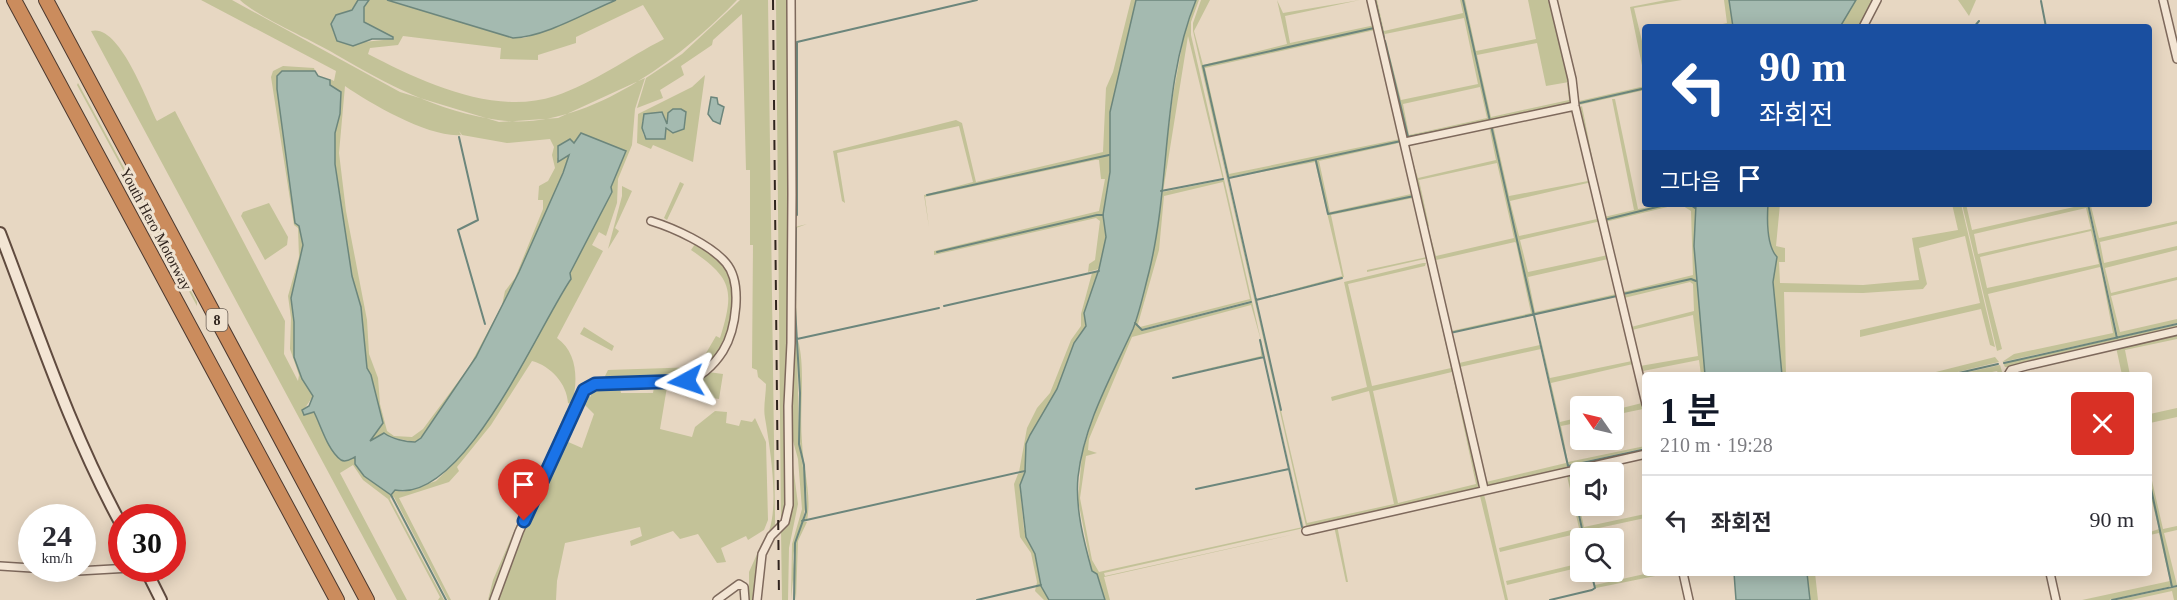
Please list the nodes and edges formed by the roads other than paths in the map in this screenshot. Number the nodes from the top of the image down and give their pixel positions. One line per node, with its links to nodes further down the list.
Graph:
1 (14, 0): 27 (highway, Youth Hero Motorway / 8)
2 (46, 0): 28 (highway, Youth Hero Motorway / 8)
3 (791, 0): 32 (street)
4 (1371, 0): 11 (street)
5 (1553, 0): 10 (street)
6 (1877, 0): 8 (street)
7 (2163, 0): 9 (street)
8 (1865, 24)
9 (2177, 59)
10 (1575, 106): 11 (street); 16 (street)
11 (1405, 142): 18 (street)
12 (651, 221): 29 (street)
13 (0, 233): 19 (street)
14 (2177, 331): 15 (street)
15 (2010, 372)
16 (1642, 387)
17 (1642, 455): 18 (street)
18 (1484, 489): 20 (street)
19 (110, 504)
20 (1306, 531)
21 (0, 566): 22 (street)
22 (18, 567)
23 (1684, 576): 33 (street)
24 (2051, 576): 34 (street)
25 (152, 582): 26 (street)
26 (161, 600)
27 (337, 600)
28 (367, 600)
29 (494, 600)
30 (717, 600): 31 (street)
31 (745, 600)
32 (757, 600)
33 (1689, 600)
34 (2056, 600)

